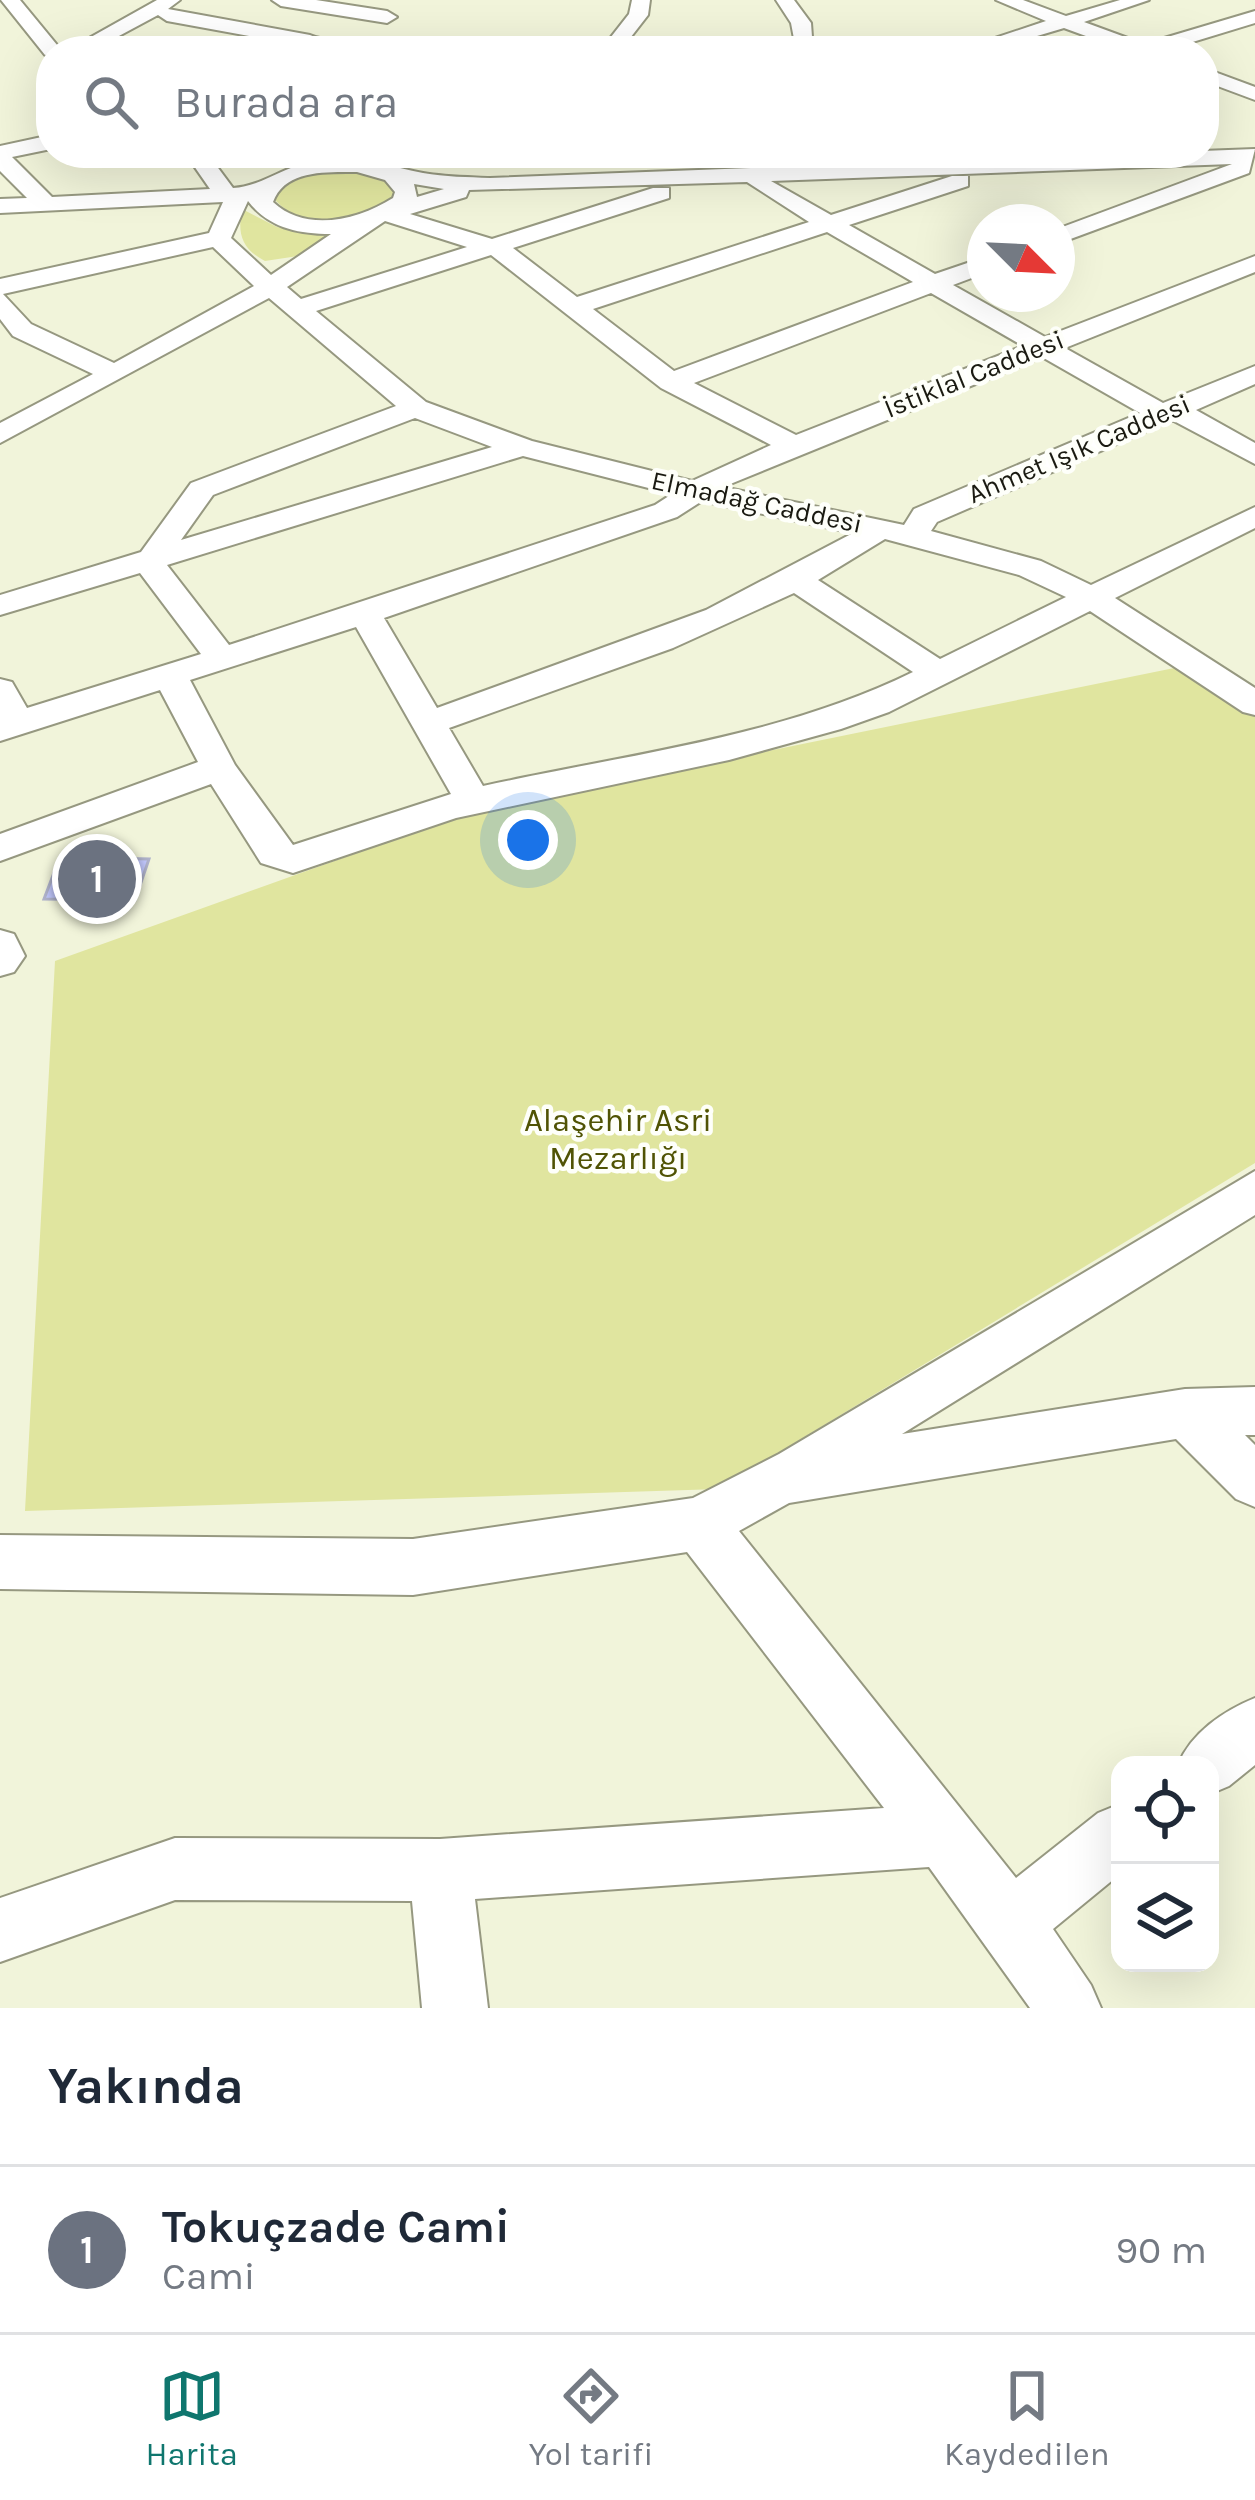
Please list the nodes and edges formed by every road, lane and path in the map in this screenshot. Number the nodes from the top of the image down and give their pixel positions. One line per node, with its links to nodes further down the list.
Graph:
1 (10, 0): 14 (street)
2 (194, 0): 10 (street)
3 (281, 0): 12 (street)
4 (408, 0): 12 (street)
5 (641, 0): 20 (street)
6 (785, 0): 21 (street)
7 (1005, 0): 13 (street)
8 (1140, 0): 13 (street)
9 (1224, 5): 11 (street)
10 (169, 7): 15 (street); 16 (street); 17 (street)
11 (1255, 16): 24 (street)
12 (382, 17): 18 (street); 19 (street)
13 (1073, 22): 22 (street); 23 (street)
14 (40, 36)
15 (108, 36)
16 (123, 36)
17 (263, 36)
18 (325, 36)
19 (372, 36)
20 (622, 36)
21 (802, 36)
22 (1022, 36)
23 (1107, 36)
24 (1192, 36)
25 (1219, 79): 26 (street)
26 (1251, 89): 27 (street)
27 (1219, 97)
28 (36, 146): 29 (street)
29 (0, 156): 48 (street)
30 (1255, 161): 31 (street); 32 (street); 52 (street)
31 (1219, 162)
32 (1219, 163)
33 (213, 168): 47 (street)
34 (308, 168): 47 (street)
35 (375, 168): 50 (street)
36 (390, 168): 44 (street)
37 (519, 168): 44 (street)
38 (755, 168): 42 (street)
39 (951, 168): 42 (street)
40 (1107, 168): 41 (street)
41 (980, 174): 43 (street); 51 (street)
42 (729, 176): 44 (street)
43 (758, 183): 45 (street); 51 (street)
44 (468, 185): 46 (street)
45 (683, 186): 46 (street); 54 (street)
46 (443, 193): 50 (street)
47 (243, 194): 48 (street); 50 (street); 53 (street)
48 (46, 204): 49 (street)
49 (0, 206)
50 (380, 216): 54 (street); 59 (street)
51 (826, 224): 57 (street); 61 (street)
52 (1075, 230)
53 (219, 238): 58 (street); 59 (street, Elmadağ Caddesi)
54 (497, 248): 61 (street); 62 (street)
55 (1250, 268): 63 (street, İstiklal Caddesi)
56 (967, 271): 57 (street)
57 (935, 283): 63 (street); 66 (street)
58 (0, 286)
59 (270, 287): 62 (street, Elmadağ Caddesi); 64 (street)
60 (0, 301): 64 (street)
61 (573, 307): 66 (street)
62 (296, 309): 67 (street, Elmadağ Caddesi)
63 (1046, 346): 68 (street); 70 (street, İstiklal Caddesi)
64 (113, 373): 69 (street)
65 (1255, 374): 68 (street, Ahmet Işık Caddesi)
66 (671, 382): 70 (street)
67 (416, 408): 71 (street, Elmadağ Caddesi); 76 (street)
68 (1167, 412): 72 (street); 75 (street, Ahmet Işık Caddesi)
69 (0, 434)
70 (794, 446): 73 (street, İstiklal Caddesi)
71 (522, 448): 73 (street, Elmadağ Caddesi); 76 (street)
72 (1255, 455)
73 (695, 491): 75 (street, Elmadağ Caddesi); 80 (street, İstiklal Caddesi)
74 (1255, 516): 78 (street)
75 (896, 532): 77 (street, Ahmet Işık Caddesi); 78 (street, Elmadağ Caddesi)
76 (149, 563): 79 (street); 81 (street)
77 (799, 582): 82 (street); 86 (street, Ahmet Işık Caddesi)
78 (1091, 597): 82 (street); 85 (street, Elmadağ Caddesi)
79 (0, 605)
80 (364, 613): 81 (street, İstiklal Caddesi); 86 (street)
81 (222, 658): 83 (street, İstiklal Caddesi)
82 (937, 673): 89 (street)
83 (170, 675): 87 (street, İstiklal Caddesi); 88 (street)
84 (0, 690): 87 (street)
85 (1253, 700)
86 (428, 723): 89 (street)
87 (8, 726)
88 (219, 768): 89 (street); 90 (street)
89 (473, 800)
90 (0, 848)
91 (0, 945): 92 (street)
92 (0, 961)
93 (1255, 1191): 96 (street)
94 (1255, 1411): 95 (street)
95 (1185, 1413): 96 (street); 97 (street)
96 (782, 1479): 98 (street)
97 (1255, 1481)
98 (699, 1524): 99 (street); 102 (street)
99 (0, 1562)
100 (1255, 1727): 101 (street)
101 (1219, 1756)
102 (942, 1835): 104 (street); 105 (street)
103 (1111, 1842): 105 (street)
104 (440, 1870): 106 (street); 107 (street)
105 (1011, 1922): 108 (street)
106 (0, 1930)
107 (455, 2008)
108 (1068, 2008)

